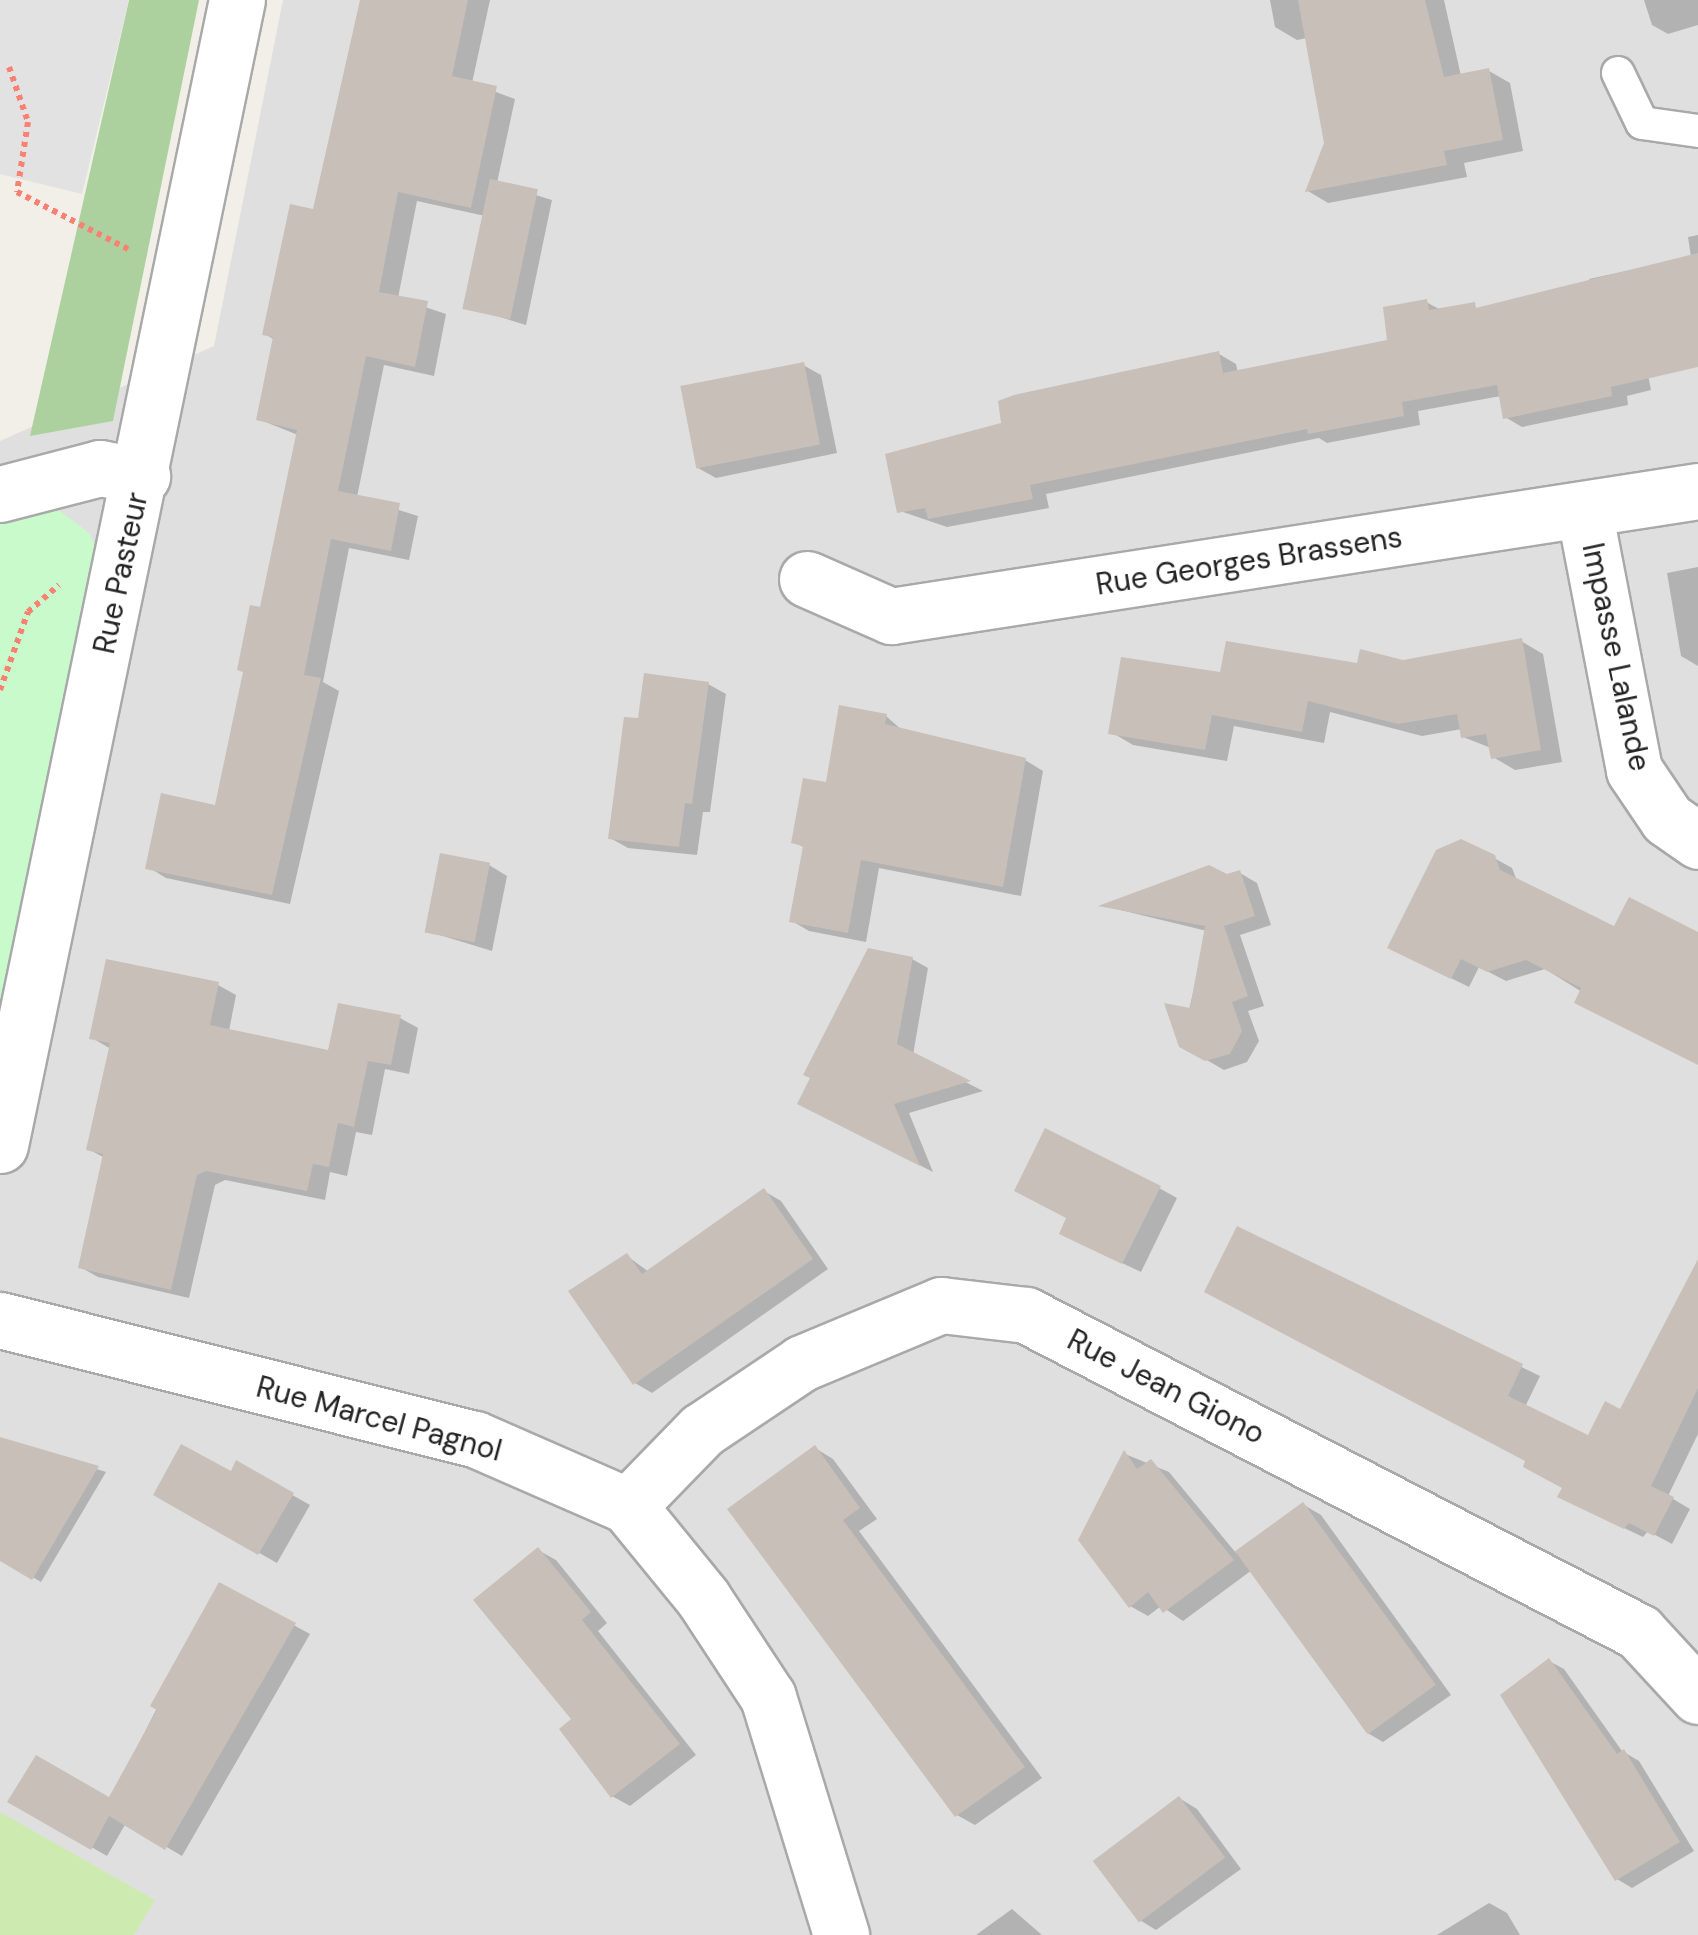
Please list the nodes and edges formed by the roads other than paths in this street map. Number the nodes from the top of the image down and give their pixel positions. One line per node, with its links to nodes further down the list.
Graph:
1 (237, 0): 4 (street, Rue Pasteur)
2 (1618, 72): 3 (lane)
3 (1698, 131)
4 (142, 476): 6 (street); 10 (street, Rue Pasteur)
5 (1698, 491): 7 (street, Rue Georges Brassens)
6 (0, 494)
7 (1584, 510): 8 (street, Rue Georges Brassens); 9 (street, Impasse Lalande)
8 (807, 579)
9 (1698, 841)
10 (0, 1144)
11 (0, 1320): 12 (street, Rue Marcel Pagnol)
12 (628, 1506): 13 (street, Rue Jean Giono); 14 (street, Rue Marcel Pagnol)
13 (1698, 1696)
14 (841, 1935)

